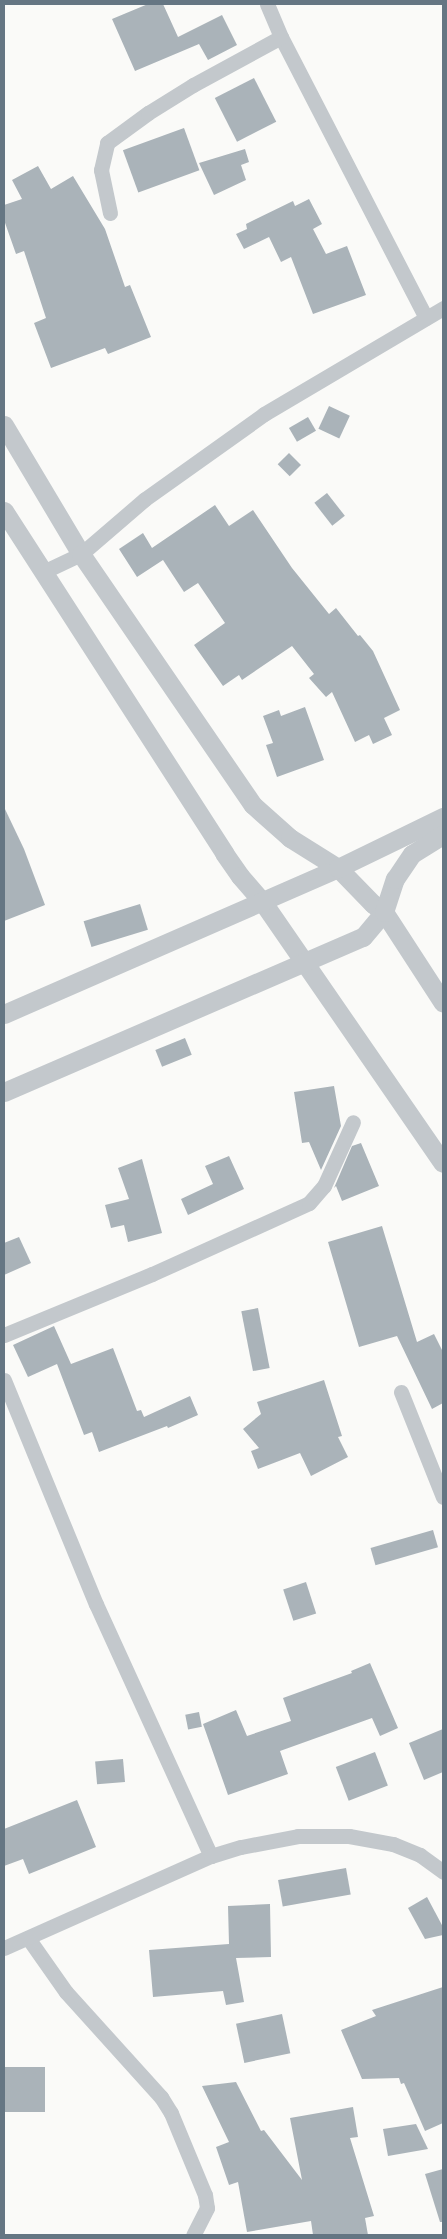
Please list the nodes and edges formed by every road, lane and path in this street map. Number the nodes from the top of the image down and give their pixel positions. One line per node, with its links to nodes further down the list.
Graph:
1 (267, 4): 2 (street)
2 (281, 38): 3 (street); 5 (street)
3 (110, 214)
4 (443, 308): 5 (street)
5 (426, 318): 8 (street)
6 (4, 425): 8 (street)
7 (4, 510): 9 (street)
8 (82, 554): 9 (street); 12 (street)
9 (43, 572): 13 (street)
10 (443, 817): 12 (street)
11 (443, 835): 14 (street)
12 (338, 868): 13 (street); 14 (street)
13 (262, 901): 15 (street); 17 (street)
14 (384, 912): 15 (street); 16 (street)
15 (306, 963): 18 (street); 20 (street)
16 (443, 1003)
17 (4, 1014)
18 (4, 1092)
19 (353, 1122): 21 (street)
20 (443, 1163)
21 (4, 1335)
22 (4, 1380): 25 (street)
23 (401, 1392): 24 (street)
24 (443, 1497)
25 (211, 1856): 26 (street); 27 (street)
26 (443, 1872)
27 (28, 1938): 28 (street); 29 (street)
28 (4, 1948)
29 (193, 2235)

